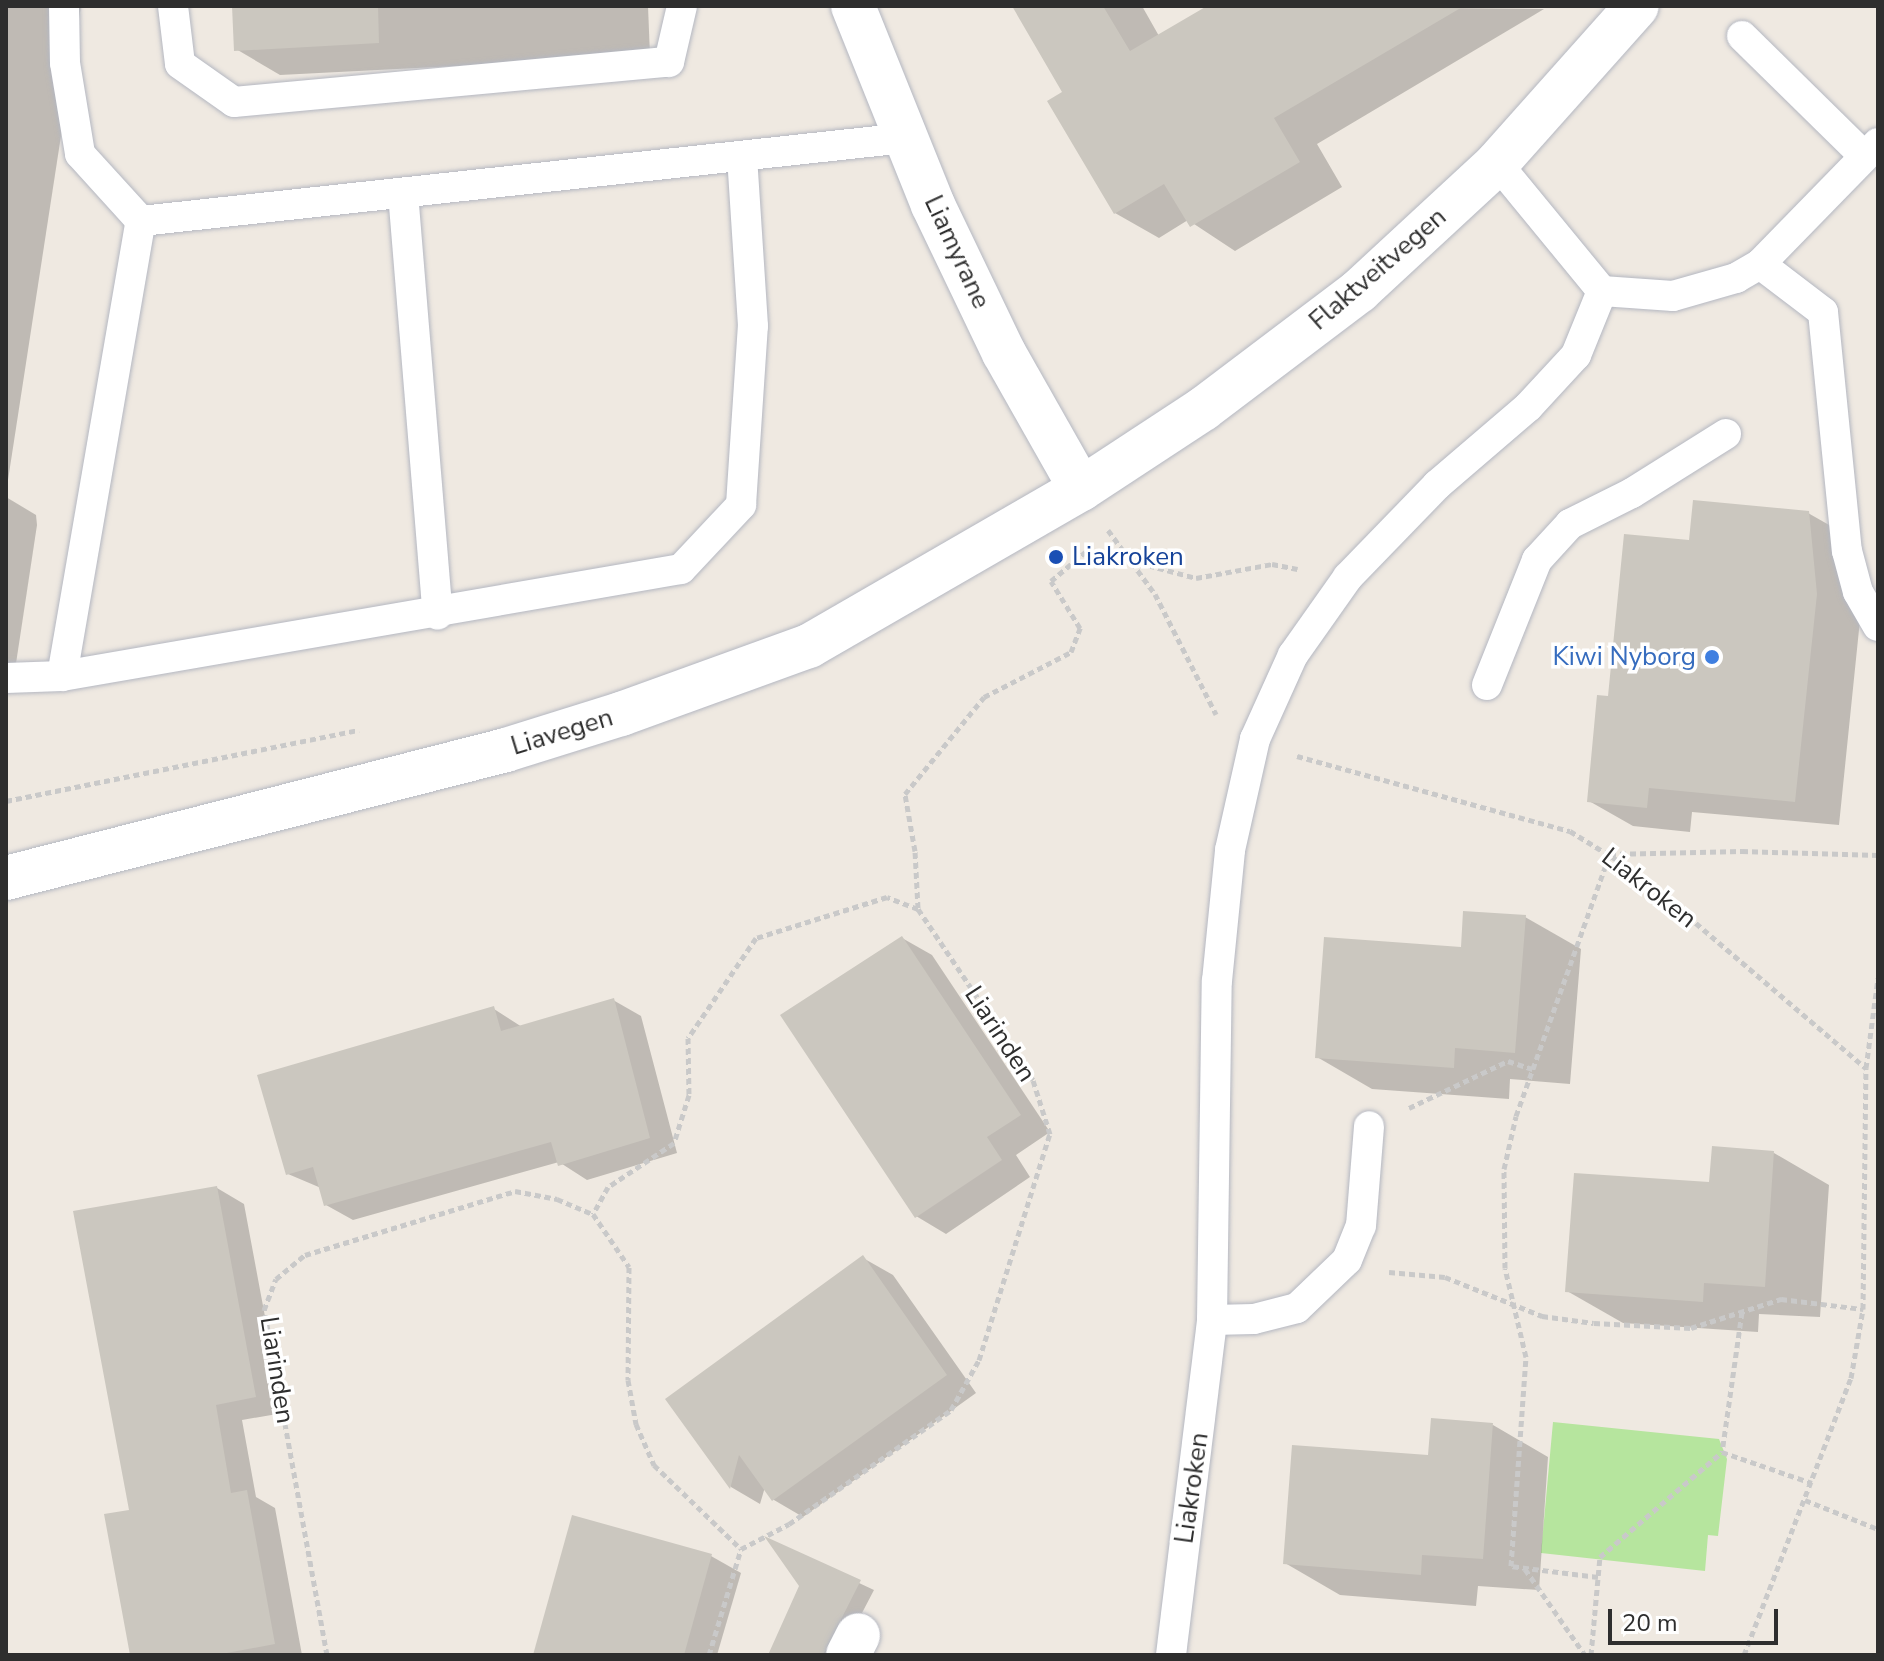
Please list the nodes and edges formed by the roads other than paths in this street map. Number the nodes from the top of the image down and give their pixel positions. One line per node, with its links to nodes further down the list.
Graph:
1 (64, 6): 12 (lane)
2 (173, 6): 3 (lane)
3 (682, 6)
4 (853, 6): 7 (main road, Liamyrane)
5 (1637, 6): 10 (main road, Flaktveitvegen)
6 (1742, 36): 8 (lane)
7 (905, 138): 9 (lane); 16 (main road, Liamyrane)
8 (1871, 150): 13 (lane)
9 (742, 156): 11 (lane); 17 (lane)
10 (1497, 163): 14 (lane); 16 (main road, Flaktveitvegen)
11 (403, 193): 12 (lane); 17 (lane)
12 (141, 221): 19 (lane)
13 (1760, 264): 14 (lane); 18 (lane)
14 (1602, 291): 24 (lane, Liakroken)
15 (1726, 434): 21 (lane)
16 (1081, 489): 22 (main road, Liavegen)
17 (438, 615): 19 (lane)
18 (1878, 626)
19 (62, 676): 20 (lane)
20 (6, 678)
21 (1487, 685)
22 (6, 878)
23 (1369, 1126): 24 (lane)
24 (1212, 1320): 25 (lane, Liakroken)
25 (1171, 1655)

